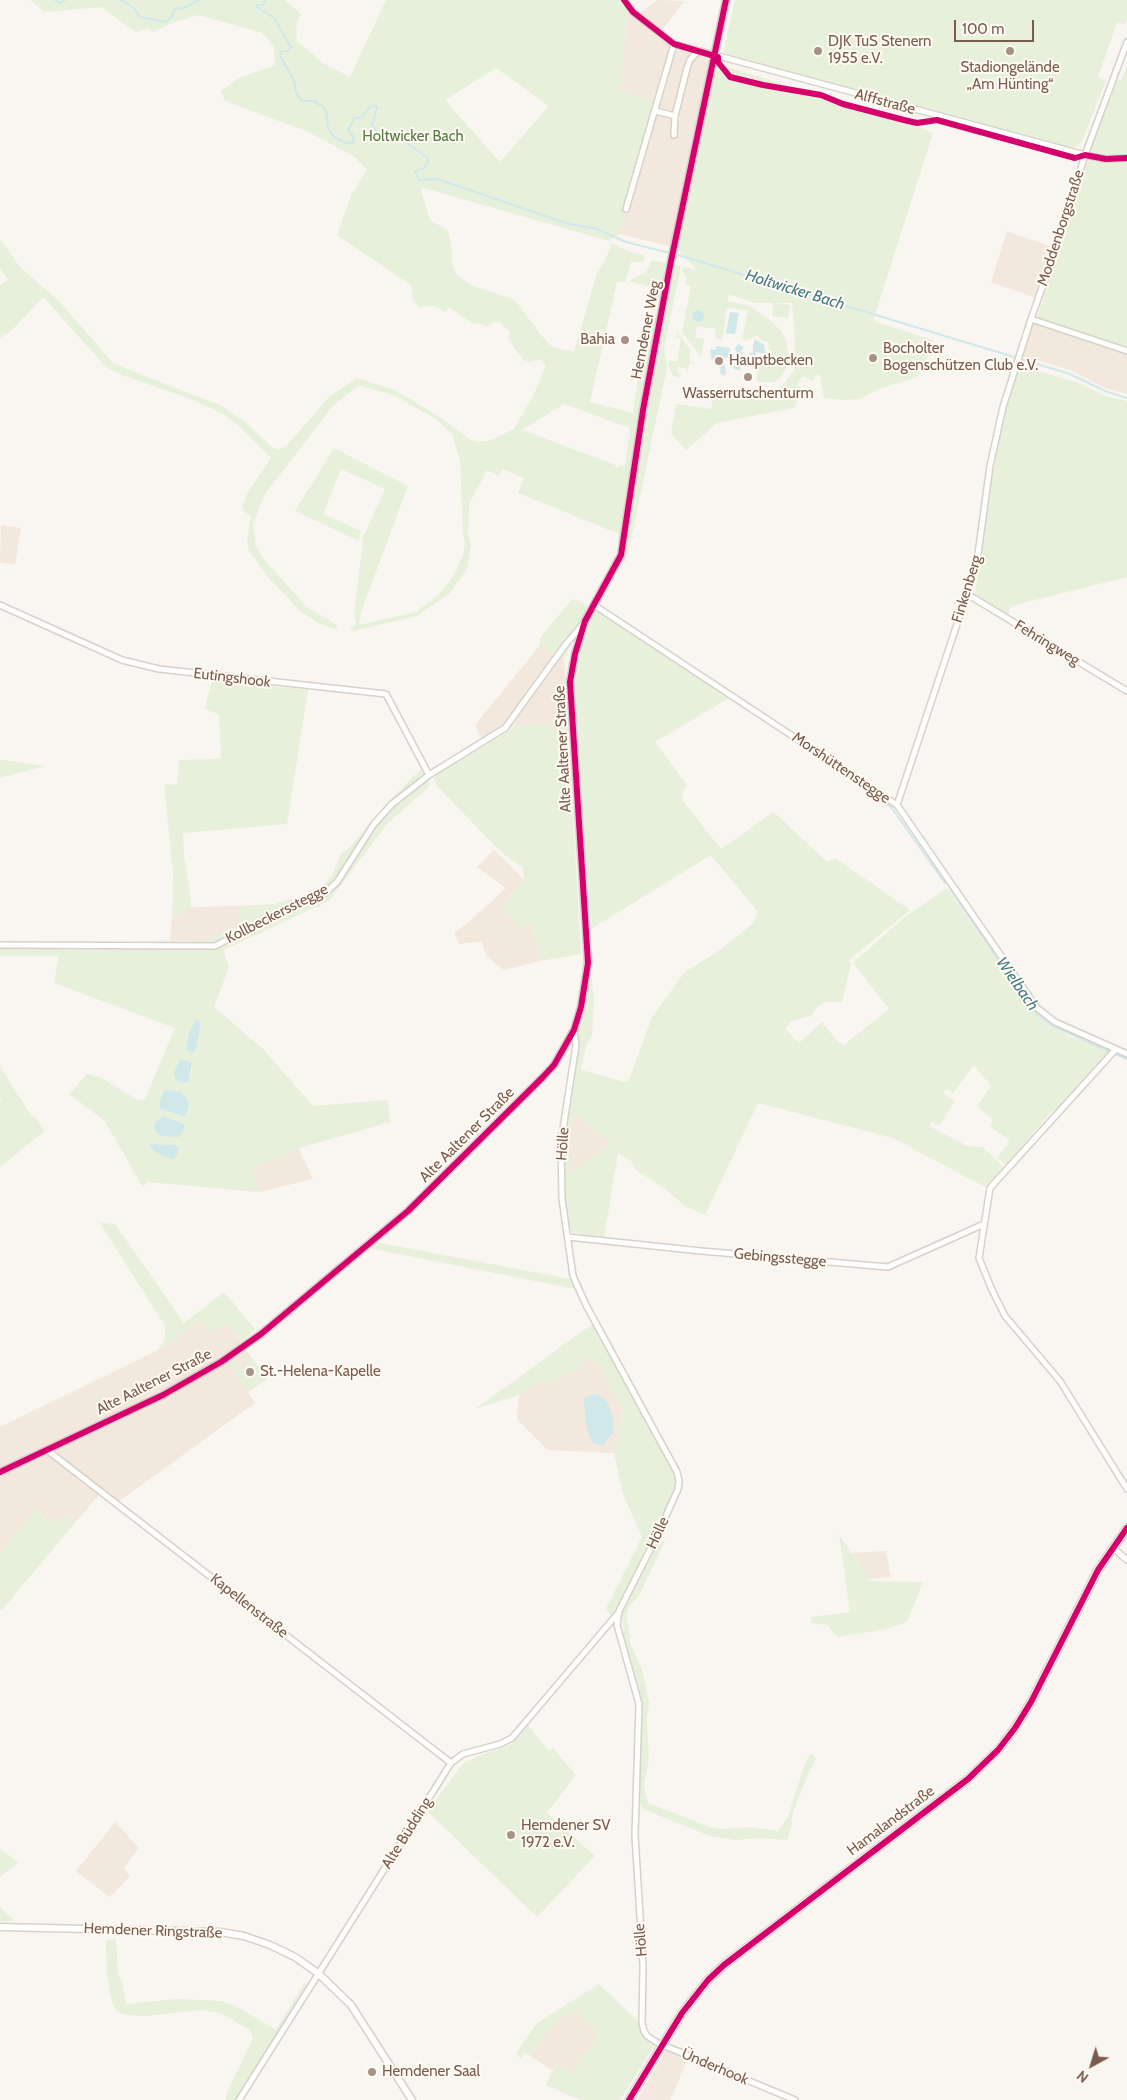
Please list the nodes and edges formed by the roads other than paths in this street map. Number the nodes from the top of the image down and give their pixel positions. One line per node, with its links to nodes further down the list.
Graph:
1 (726, 0): 6 (street, Hemdener Weg)
2 (628, 5): 4 (street)
3 (1127, 42): 10 (street, Moddenborgstraße)
4 (674, 44): 5 (street); 7 (street)
5 (698, 51): 6 (street); 8 (street)
6 (714, 56): 10 (street, Alffstraße); 17 (street, Hemdener Weg)
7 (656, 111): 8 (street); 12 (street)
8 (675, 116): 9 (street)
9 (674, 135)
10 (1085, 155): 11 (street, Alffstraße); 13 (street, Moddenborgstraße)
11 (1127, 158)
12 (626, 209)
13 (1031, 320): 14 (street); 15 (street, Finkenberg)
14 (1127, 351)
15 (967, 594): 19 (street, Fehringweg); 21 (street, Finkenberg)
16 (0, 605): 20 (street, Eutingshook)
17 (594, 605): 18 (street, Alte Aaltener Straße); 21 (street, Morshüttenstegge)
18 (585, 621): 20 (street, Kollbeckersstegge); 23 (street, Alte Aaltener Straße)
19 (1127, 691)
20 (429, 775): 22 (street, Kollbeckersstegge)
21 (897, 805): 24 (street, Morshüttenstegge)
22 (0, 945)
23 (574, 1030): 27 (street, Hölle); 28 (street, Alte Aaltener Straße)
24 (1116, 1049): 25 (street, Morshüttenstegge); 26 (street)
25 (1127, 1054)
26 (984, 1224): 27 (street, Gebingsstegge); 30 (street)
27 (568, 1237): 34 (street, Hölle)
28 (47, 1450): 29 (street, Alte Aaltener Straße); 35 (street, Kapellenstraße)
29 (0, 1472)
30 (1127, 1489)
31 (1127, 1528): 32 (main road, Hamalandstraße)
32 (1112, 1547): 33 (street); 38 (main road, Hamalandstraße)
33 (1127, 1560)
34 (619, 1611): 35 (street, Alte Büdding); 38 (street, Hölle)
35 (451, 1763): 37 (street, Alte Büdding)
36 (0, 1927): 37 (street, Hemdener Ringstraße)
37 (318, 1974): 39 (street, Alte Büdding); 40 (street, Hemdener Ringstraße)
38 (662, 2045): 41 (main road, Hamalandstraße); 42 (street, Ünderhook)
39 (239, 2100)
40 (412, 2100)
41 (629, 2100)
42 (795, 2100)

